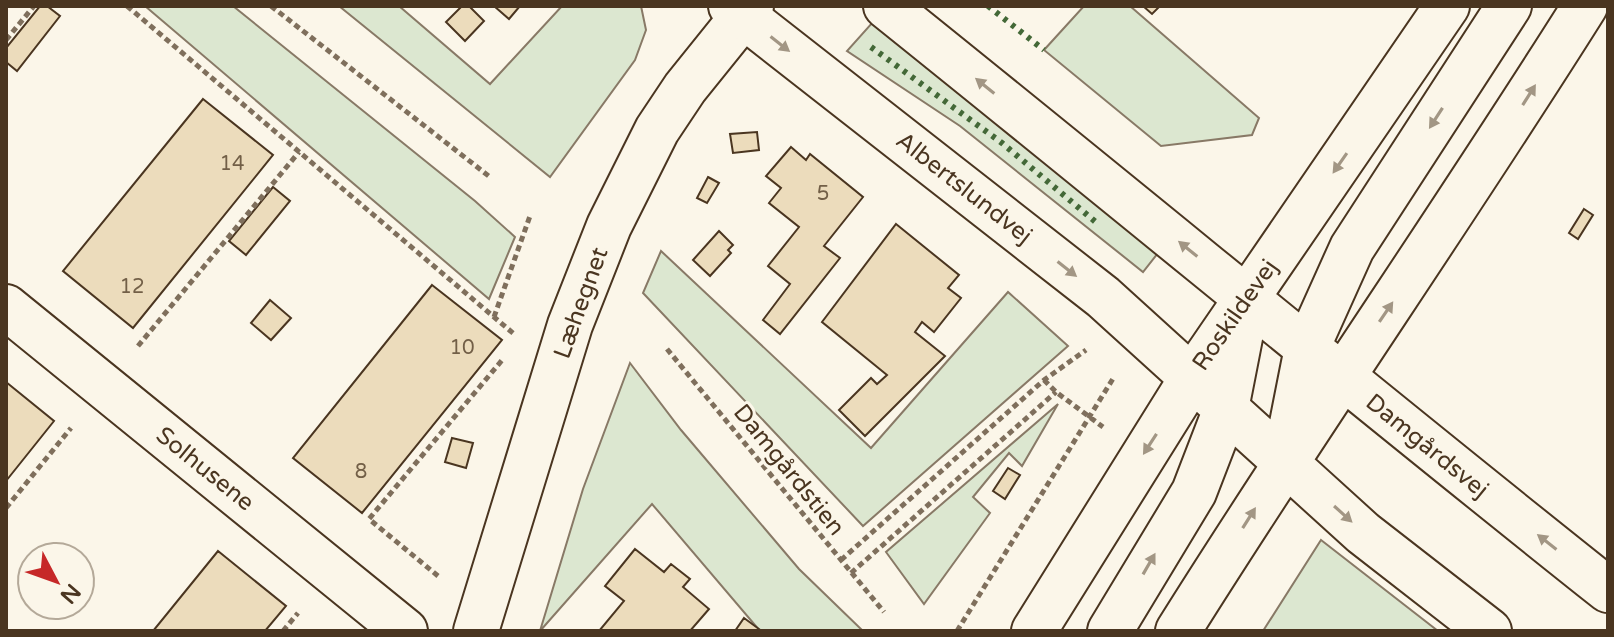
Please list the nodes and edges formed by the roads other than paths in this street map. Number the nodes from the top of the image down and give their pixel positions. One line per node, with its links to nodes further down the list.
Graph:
1 (886, 6): 6 (street, one-way to 1)
2 (1447, 6): 6 (street, Roskildevej, one-way to 6)
3 (1509, 6): 8 (street, one-way to 8)
4 (1585, 6): 9 (street, one-way to 4)
5 (741, 9): 10 (street, Albertslundvej, one-way to 10); 14 (street, Læhegnet)
6 (1248, 298): 8 (street, Damgårdsvej); 10 (street, Roskildevej); 11 (street)
7 (6, 307): 15 (street, Solhusene)
8 (1307, 348): 9 (street, Damgårdsvej); 12 (street)
9 (1343, 377): 12 (street); 13 (street, Damgårdsvej, one-way to 9)
10 (1192, 378): 11 (street); 16 (street, Roskildevej, one-way to 16)
11 (1226, 409): 12 (street); 17 (street, one-way to 11)
12 (1285, 462): 18 (street, one-way to 12); 19 (street, one-way to 19)
13 (1608, 590)
14 (479, 622)
15 (405, 631)
16 (1034, 631)
17 (1110, 631)
18 (1178, 631)
19 (1489, 631)

